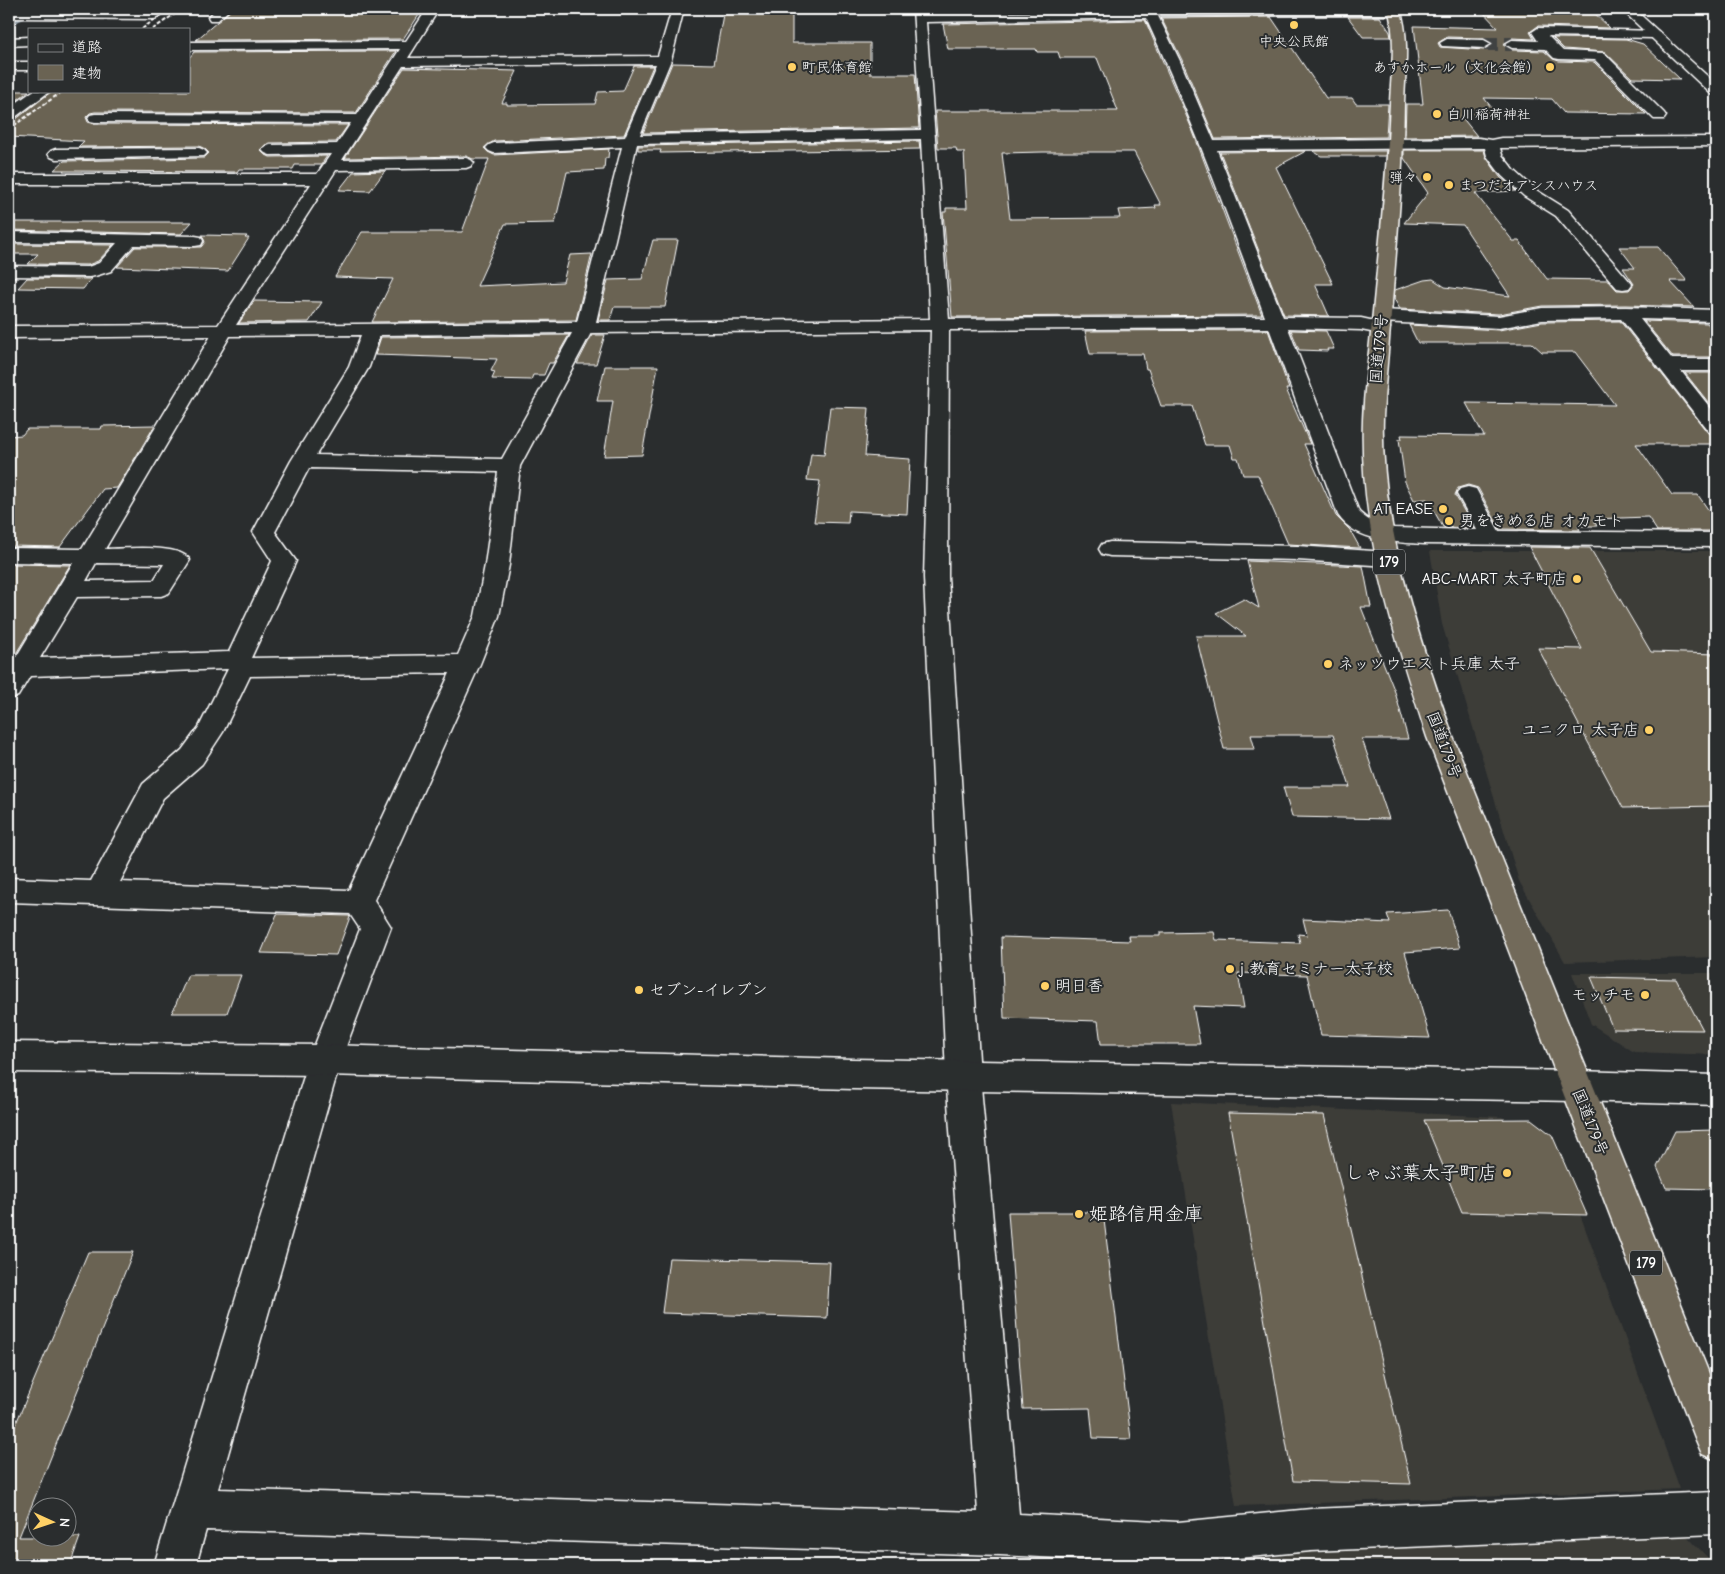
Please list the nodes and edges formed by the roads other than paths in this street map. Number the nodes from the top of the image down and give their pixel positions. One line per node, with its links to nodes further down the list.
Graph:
1 (26, 9): 7 (street)
2 (433, 9): 18 (street)
3 (678, 9): 20 (street)
4 (1627, 9): 11 (street)
5 (1394, 10): 6 (street); 34 (highway, 国道179号 / 179)
6 (1149, 11): 9 (street); 36 (street)
7 (159, 12): 10 (street)
8 (919, 13): 9 (street); 31 (street)
9 (1007, 13)
10 (136, 28)
11 (1653, 34): 19 (street); 24 (street)
12 (190, 38): 18 (street)
13 (28, 41): 14 (street)
14 (9, 42)
15 (1447, 43): 16 (street)
16 (1484, 44)
17 (1512, 44): 19 (street)
18 (410, 45): 21 (street)
19 (1549, 45): 28 (street)
20 (664, 60): 21 (street); 32 (street)
21 (399, 62): 30 (street)
22 (28, 66): 23 (street)
23 (9, 67)
24 (1716, 91)
25 (41, 92): 27 (street)
26 (110, 102): 29 (street)
27 (9, 115)
28 (1659, 116)
29 (95, 118): 30 (street); 40 (street)
30 (360, 118): 38 (street)
31 (928, 134): 32 (street); 56 (street)
32 (631, 140): 37 (street); 57 (street)
33 (1716, 141): 35 (street)
34 (1396, 143): 35 (street); 36 (street); 55 (highway, 国道179号 / 179)
35 (1491, 145): 51 (street)
36 (1208, 146): 54 (street)
37 (494, 148)
38 (341, 149): 39 (street); 43 (street)
39 (270, 150)
40 (56, 154): 41 (street); 44 (street)
41 (199, 154)
42 (466, 163): 43 (street)
43 (331, 165): 45 (street)
44 (28, 179): 45 (street); 46 (street)
45 (321, 179): 59 (street)
46 (11, 185)
47 (9, 237): 48 (street)
48 (129, 240): 49 (street); 50 (street)
49 (195, 241)
50 (9, 271)
51 (1623, 284)
52 (1626, 313): 53 (street); 55 (street); 61 (street)
53 (1716, 314)
54 (1275, 322): 55 (street); 56 (street); 67 (street)
55 (1381, 322): 67 (highway, 国道179号 / 179)
56 (940, 326): 57 (street); 84 (street)
57 (585, 327): 58 (street); 65 (street)
58 (373, 329): 59 (street); 64 (street)
59 (223, 331): 60 (street); 72 (street)
60 (9, 332)
61 (1666, 365): 62 (street); 63 (street)
62 (1716, 365)
63 (1713, 419)
64 (302, 461): 65 (street); 75 (street)
65 (510, 466): 76 (street)
66 (1468, 494): 68 (street)
67 (1383, 533): 68 (street); 73 (highway, 国道179号 / 179)
68 (1492, 538): 69 (street)
69 (1716, 540)
70 (1110, 549): 73 (street)
71 (9, 555): 72 (street)
72 (89, 556): 74 (street); 74 (street)
73 (1388, 559): 85 (highway, 国道179号 / 179)
74 (70, 589): 77 (street)
75 (240, 663): 76 (street); 77 (street); 80 (street)
76 (467, 664): 81 (street)
77 (22, 668): 78 (street)
78 (9, 690)
79 (9, 890): 80 (street)
80 (99, 893): 81 (street)
81 (358, 902): 83 (street)
82 (9, 1057): 83 (street)
83 (325, 1060): 84 (street); 88 (street)
84 (962, 1076): 85 (street); 90 (street)
85 (1576, 1086): 86 (street); 87 (highway, 国道179号 / 179)
86 (1716, 1090)
87 (1716, 1440)
88 (192, 1509): 90 (street); 91 (street)
89 (1716, 1513): 90 (street)
90 (1000, 1534)
91 (175, 1565)

